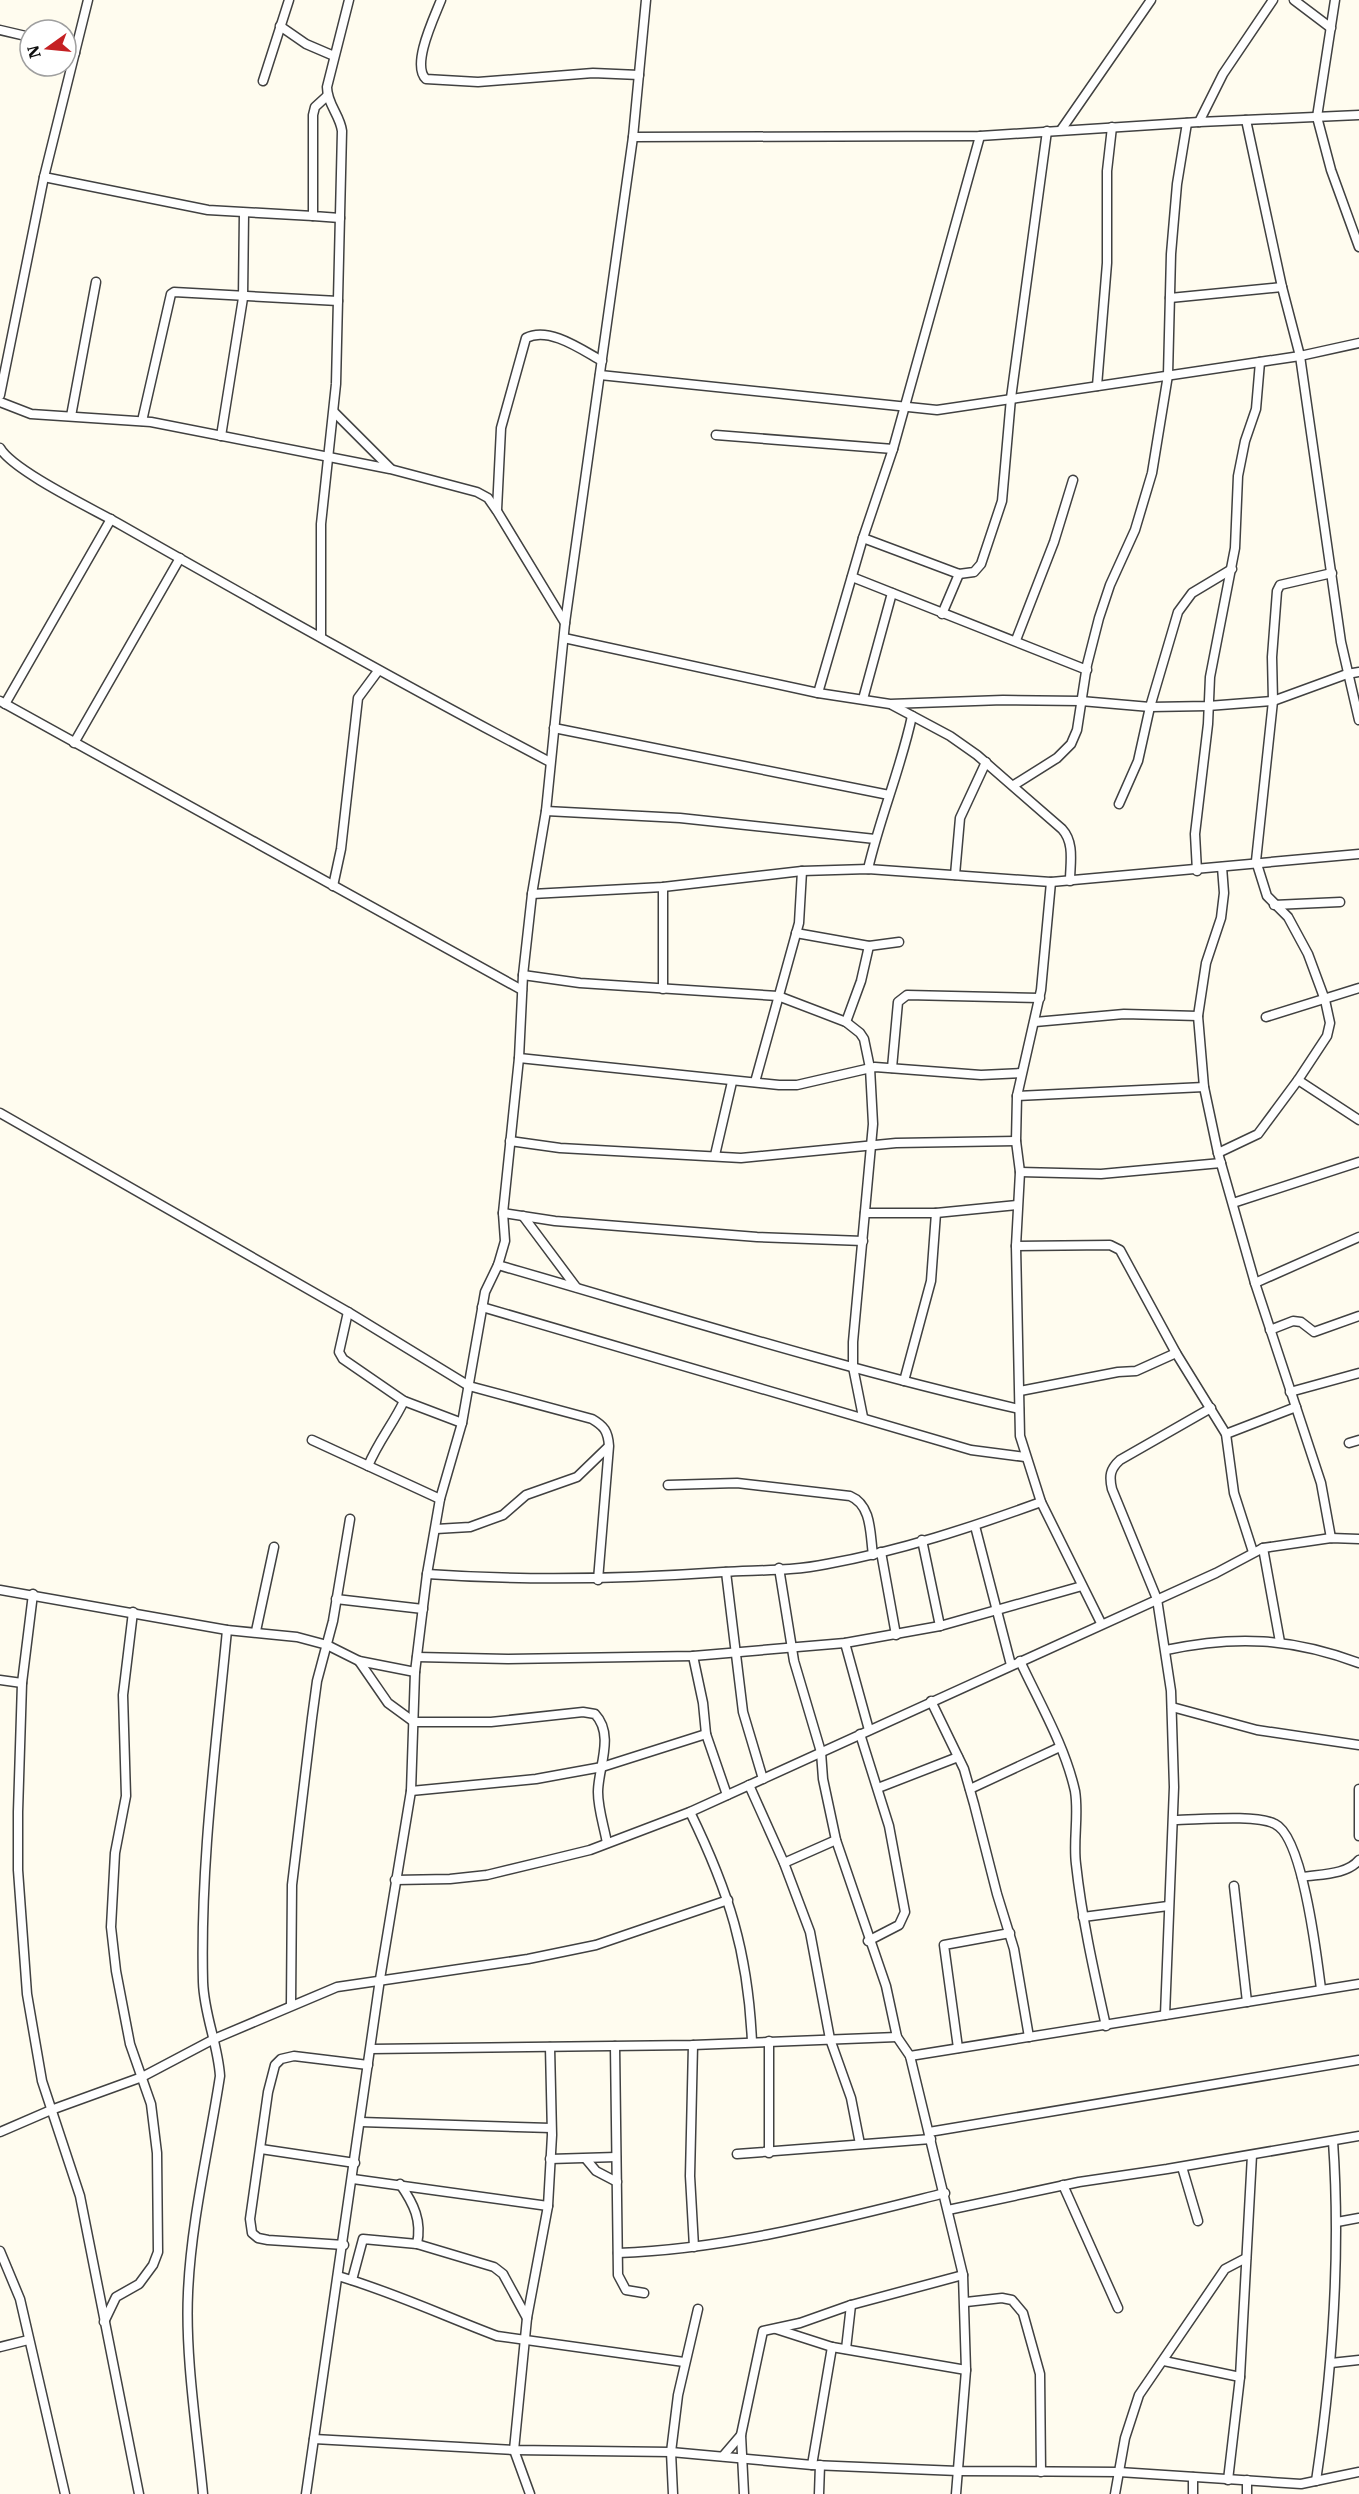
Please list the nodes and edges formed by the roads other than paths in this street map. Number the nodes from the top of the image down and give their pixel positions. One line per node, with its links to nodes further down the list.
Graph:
1 (88, 0): 14 (street)
2 (289, 0): 10 (street)
3 (349, 0): 15 (street)
4 (441, 0): 16 (street)
5 (646, 0): 16 (street)
6 (1151, 0): 26 (street)
7 (1273, 0): 23 (street)
8 (1294, 0): 11 (street)
9 (1335, 0): 11 (street)
10 (280, 26): 15 (street); 18 (street)
11 (1331, 28): 21 (street)
12 (0, 30): 13 (street)
13 (18, 34)
14 (78, 41)
15 (334, 56): 19 (street)
16 (639, 75): 29 (street)
17 (69, 78): 30 (street)
18 (263, 81)
19 (327, 96): 32 (street); 33 (street)
20 (1359, 115): 21 (street)
21 (1317, 117): 22 (street); 34 (street)
22 (1246, 120): 23 (street); 36 (street)
23 (1198, 122): 24 (street)
24 (1187, 123): 25 (street); 38 (street)
25 (1112, 127): 26 (street); 46 (street)
26 (1061, 130): 27 (street)
27 (1047, 131): 28 (street); 48 (street)
28 (980, 136): 29 (street); 50 (street)
29 (633, 137): 42 (street)
30 (44, 177): 31 (street); 47 (street)
31 (244, 213): 32 (street); 37 (street)
32 (313, 216): 33 (street)
33 (340, 219): 39 (street)
34 (1359, 247)
35 (96, 282): 52 (street)
36 (1282, 287): 38 (street); 41 (street)
37 (243, 298): 39 (street); 53 (street); 55 (street)
38 (1170, 298): 45 (street)
39 (338, 302): 51 (street)
40 (1359, 343): 41 (street)
41 (1300, 356): 43 (street); 66 (street)
42 (602, 361): 44 (street); 61 (street)
43 (1260, 362): 45 (street); 65 (street)
44 (600, 375): 50 (street); 71 (street)
45 (1168, 375): 46 (street); 75 (street)
46 (1097, 386): 48 (street)
47 (0, 395)
48 (1011, 398): 50 (street); 67 (street)
49 (0, 402): 52 (street)
50 (903, 407): 57 (street)
51 (334, 412): 58 (street); 59 (street)
52 (71, 417): 53 (street)
53 (142, 421): 55 (street)
54 (716, 435): 57 (street)
55 (221, 436): 58 (street)
56 (0, 448): 62 (street)
57 (893, 449): 63 (street)
58 (330, 458): 59 (street); 72 (street)
59 (390, 469): 61 (street)
60 (1073, 480): 74 (street)
61 (497, 511): 71 (street)
62 (111, 519): 64 (street); 83 (street)
63 (863, 538): 67 (street); 68 (street)
64 (180, 558): 72 (street); 90 (street)
65 (1232, 569): 85 (street); 86 (street)
66 (1332, 573): 78 (street); 82 (street)
67 (959, 574): 70 (street)
68 (852, 577): 69 (street); 79 (street)
69 (892, 593): 70 (street); 80 (street)
70 (942, 614): 74 (street)
71 (565, 623): 73 (street)
72 (321, 637): 76 (street)
73 (564, 638): 79 (street); 89 (street)
74 (1016, 640): 75 (street)
75 (1086, 670): 81 (street)
76 (378, 672): 91 (street); 107 (street)
77 (1359, 672): 78 (street)
78 (1347, 674): 82 (street); 88 (street)
79 (818, 693): 80 (street)
80 (863, 699): 84 (street)
81 (1081, 701): 84 (street); 86 (street); 93 (street)
82 (1273, 701): 85 (street); 99 (street)
83 (2, 703): 90 (street)
84 (890, 704): 87 (street)
85 (1208, 706): 86 (street); 103 (street)
86 (1150, 707): 95 (street)
87 (912, 716): 92 (street); 94 (street)
88 (1359, 720)
89 (554, 728): 91 (street); 94 (street)
90 (74, 743): 107 (street)
91 (550, 762): 96 (street)
92 (986, 762): 93 (street); 104 (street)
93 (1014, 785): 105 (street)
94 (889, 795): 97 (street)
95 (1119, 804)
96 (546, 811): 97 (street); 109 (street)
97 (875, 840): 101 (street)
98 (1359, 854): 99 (street)
99 (1256, 861): 100 (street); 111 (street)
100 (1222, 867): 103 (street); 122 (street)
101 (868, 868): 102 (street); 104 (street)
102 (802, 871): 108 (street); 112 (street)
103 (1197, 871): 105 (street)
104 (955, 875): 106 (street)
105 (1070, 881): 106 (street)
106 (1051, 882): 120 (street)
107 (333, 886): 118 (street)
108 (663, 887): 109 (street); 117 (street)
109 (531, 894): 115 (street)
110 (1340, 902): 111 (street)
111 (1274, 905): 121 (street)
112 (796, 933): 114 (street); 119 (street)
113 (899, 942): 114 (street)
114 (869, 946): 125 (street)
115 (523, 975): 117 (street); 118 (street)
116 (1359, 988): 121 (street)
117 (663, 989): 119 (street)
118 (522, 990): 126 (street)
119 (778, 996): 125 (street); 132 (street)
120 (1040, 998): 124 (street); 128 (street)
121 (1325, 1000): 123 (street); 130 (street)
122 (1198, 1016): 124 (street); 133 (street)
123 (1266, 1017)
124 (1035, 1022): 129 (street)
125 (846, 1023): 127 (street)
126 (519, 1058): 131 (street); 137 (street)
127 (870, 1068): 128 (street); 132 (street); 139 (street)
128 (892, 1068): 129 (street)
129 (1021, 1073): 134 (street)
130 (1298, 1080): 136 (street); 140 (street)
131 (732, 1082): 132 (street); 141 (street)
132 (755, 1082)
133 (1204, 1087): 134 (street); 140 (street)
134 (1017, 1096): 138 (street)
135 (0, 1113): 158 (street)
136 (1359, 1120)
137 (510, 1141): 141 (street); 147 (street)
138 (1016, 1141): 139 (street); 144 (street)
139 (872, 1144): 141 (street); 148 (street)
140 (1218, 1154): 143 (street)
141 (716, 1155)
142 (1359, 1162): 145 (street)
143 (1221, 1163): 144 (street); 145 (street)
144 (1020, 1172): 146 (street)
145 (1233, 1203): 155 (street)
146 (1017, 1205): 149 (street); 153 (street)
147 (503, 1213): 150 (street); 154 (street)
148 (865, 1213): 149 (street); 152 (street)
149 (936, 1213): 164 (street)
150 (523, 1216): 152 (street); 156 (street)
151 (1359, 1237): 155 (street)
152 (863, 1241): 162 (street)
153 (1016, 1246): 161 (street); 166 (street)
154 (498, 1265): 156 (street); 157 (street)
155 (1255, 1283): 160 (street)
156 (576, 1288): 162 (street)
157 (482, 1307): 165 (street); 172 (street)
158 (348, 1312): 165 (street); 168 (street)
159 (1359, 1316): 160 (street)
160 (1270, 1330): 167 (street)
161 (1176, 1353): 166 (street); 170 (street)
162 (853, 1367): 164 (street); 172 (street)
163 (1359, 1373): 167 (street)
164 (904, 1381): 171 (street)
165 (469, 1386): 173 (street); 178 (street)
166 (1020, 1390): 171 (street)
167 (1290, 1392): 169 (street)
168 (404, 1401): 173 (street); 180 (street)
169 (1296, 1407): 174 (street); 187 (street)
170 (1211, 1408): 174 (street); 202 (street)
171 (1019, 1409): 179 (street)
172 (863, 1417): 179 (street)
173 (462, 1424): 182 (street)
174 (1226, 1434): 192 (street)
175 (312, 1440): 180 (street)
176 (1359, 1440): 177 (street)
177 (1349, 1443)
178 (609, 1446): 186 (street); 197 (street)
179 (1025, 1457): 183 (street)
180 (368, 1466): 182 (street)
181 (668, 1485): 193 (street)
182 (440, 1499): 186 (street)
183 (1041, 1502): 185 (street); 198 (street)
184 (350, 1519): 201 (street)
185 (975, 1526): 189 (street); 204 (street)
186 (436, 1529): 196 (street)
187 (1331, 1538): 188 (street); 191 (street)
188 (1359, 1539)
189 (922, 1540): 193 (street); 207 (street)
190 (274, 1547): 209 (street)
191 (1263, 1548): 192 (street); 211 (street)
192 (1253, 1552): 202 (street)
193 (877, 1553): 194 (street); 210 (street)
194 (779, 1568): 195 (street); 214 (street)
195 (726, 1572): 197 (street); 216 (street)
196 (427, 1574): 197 (street); 203 (street)
197 (598, 1580)
198 (1082, 1586): 204 (street); 206 (street)
199 (0, 1590): 200 (street)
200 (33, 1594): 205 (street); 224 (street)
201 (336, 1599): 203 (street); 213 (street)
202 (1157, 1599): 206 (street); 215 (street)
203 (423, 1609): 218 (street)
204 (996, 1611): 207 (street); 220 (street)
205 (133, 1612): 208 (street); 279 (street)
206 (1101, 1623): 220 (street)
207 (940, 1626): 210 (street)
208 (227, 1630): 209 (street); 267 (street)
209 (256, 1631): 213 (street)
210 (896, 1635): 212 (street)
211 (1280, 1642): 215 (street); 221 (street)
212 (845, 1643): 214 (street); 228 (street)
213 (327, 1645): 219 (street); 262 (street)
214 (791, 1646): 216 (street); 233 (street)
215 (1166, 1650): 226 (street)
216 (734, 1654): 217 (street); 236 (street)
217 (693, 1656): 218 (street); 229 (street)
218 (417, 1658): 222 (street)
219 (359, 1661): 222 (street); 227 (street)
220 (1015, 1663): 225 (street); 232 (street)
221 (1359, 1663)
222 (415, 1672): 227 (street)
223 (0, 1680): 224 (street)
224 (22, 1683): 280 (street)
225 (932, 1701): 228 (street); 234 (street)
226 (1172, 1707): 231 (street); 244 (street)
227 (414, 1722): 235 (street); 241 (street)
228 (869, 1730): 230 (street)
229 (706, 1734): 235 (street); 242 (street)
230 (860, 1734): 233 (street); 238 (street)
231 (1359, 1745)
232 (1060, 1748): 239 (street); 255 (street)
233 (821, 1752): 236 (street); 246 (street)
234 (958, 1757): 238 (street); 239 (street)
235 (602, 1767): 241 (street); 247 (street)
236 (763, 1779): 237 (street)
237 (749, 1785): 242 (street); 249 (street)
238 (878, 1788): 257 (street)
239 (970, 1789): 256 (street)
240 (1359, 1789): 245 (street)
241 (411, 1791): 251 (street)
242 (727, 1795): 243 (street)
243 (690, 1812): 247 (street); 253 (street)
244 (1174, 1820): 250 (street); 254 (street)
245 (1359, 1836)
246 (836, 1840): 249 (street); 257 (street)
247 (607, 1843): 251 (street)
248 (1359, 1860): 250 (street)
249 (784, 1863): 268 (street)
250 (1302, 1877): 260 (street)
251 (395, 1880): 258 (street)
252 (1234, 1886): 261 (street)
253 (728, 1900): 258 (street); 270 (street)
254 (1168, 1906): 255 (street); 263 (street)
255 (1083, 1917): 264 (street)
256 (1010, 1933): 266 (street); 274 (street)
257 (868, 1941): 265 (street)
258 (380, 1979): 262 (street); 275 (street)
259 (1359, 1984): 260 (street)
260 (1321, 1989): 261 (street)
261 (1246, 2002): 263 (street)
262 (291, 2005): 267 (street)
263 (1165, 2015): 264 (street)
264 (1106, 2026): 266 (street)
265 (897, 2037): 268 (street); 276 (street)
266 (1029, 2037): 274 (street)
267 (214, 2039): 279 (street); 353 (street)
268 (830, 2039): 269 (street); 287 (street)
269 (770, 2041): 270 (street); 289 (street)
270 (752, 2042): 271 (street)
271 (693, 2045): 272 (street); 309 (street)
272 (615, 2046): 273 (street); 292 (street)
273 (550, 2047): 275 (street); 282 (street)
274 (958, 2048): 276 (street)
275 (371, 2049): 278 (street)
276 (910, 2056): 284 (street)
277 (1359, 2060): 284 (street)
278 (368, 2065): 281 (street); 288 (street)
279 (142, 2077): 280 (street); 322 (street)
280 (51, 2110): 283 (street); 322 (street)
281 (361, 2122): 282 (street); 295 (street)
282 (552, 2128): 293 (street)
283 (0, 2132)
284 (930, 2135): 287 (street); 301 (street)
285 (1359, 2136): 286 (street)
286 (1332, 2141): 291 (street); 306 (street)
287 (860, 2144): 289 (street)
288 (261, 2149): 295 (street); 308 (street)
289 (769, 2153): 290 (street)
290 (737, 2154)
291 (1252, 2155): 296 (street); 312 (street)
292 (616, 2157): 294 (street); 298 (street)
293 (550, 2159): 294 (street); 302 (street)
294 (586, 2159): 298 (street)
295 (355, 2163): 297 (street)
296 (1182, 2167): 300 (street); 305 (street)
297 (353, 2179): 299 (street); 308 (street)
298 (617, 2182): 311 (street)
299 (400, 2184): 302 (street); 307 (street)
300 (1062, 2185): 303 (street); 319 (street)
301 (945, 2193): 303 (street); 309 (street)
302 (548, 2206): 321 (street)
303 (948, 2210): 313 (street)
304 (1359, 2218): 306 (street)
305 (1198, 2221)
306 (1337, 2222): 332 (street)
307 (417, 2244): 315 (street); 321 (street)
308 (344, 2245): 314 (street)
309 (694, 2247): 311 (street)
310 (0, 2251): 324 (street)
311 (618, 2253): 316 (street)
312 (1246, 2258): 330 (street); 334 (street)
313 (963, 2275): 317 (street); 318 (street)
314 (338, 2276): 315 (street); 336 (street)
315 (352, 2280): 325 (street)
316 (644, 2293)
317 (966, 2302): 333 (street); 343 (street)
318 (851, 2305): 323 (street); 328 (street)
319 (1118, 2308)
320 (698, 2309): 331 (street)
321 (526, 2318): 325 (street)
322 (104, 2323): 352 (street)
323 (774, 2329): 327 (street); 335 (street)
324 (28, 2340): 326 (street); 351 (street)
325 (524, 2340): 331 (street); 337 (street)
326 (0, 2347)
327 (832, 2347): 328 (street); 341 (street)
328 (846, 2349): 333 (street)
329 (1359, 2360): 332 (street)
330 (1164, 2361): 334 (street); 344 (street)
331 (684, 2362): 338 (street)
332 (1331, 2363): 349 (street)
333 (966, 2370): 342 (street)
334 (1240, 2377): 347 (street)
335 (741, 2435): 339 (street); 340 (street)
336 (314, 2439): 337 (street); 354 (street)
337 (514, 2450): 338 (street); 355 (street)
338 (671, 2452): 339 (street); 356 (street)
339 (723, 2456): 340 (street)
340 (744, 2458): 341 (street); 357 (street)
341 (816, 2465): 342 (street); 358 (street)
342 (958, 2471): 343 (street); 359 (street)
343 (1041, 2472): 344 (street)
344 (1119, 2472): 346 (street); 360 (street)
345 (1359, 2472): 349 (street)
346 (1193, 2477): 347 (street); 361 (street)
347 (1228, 2480): 348 (street)
348 (1247, 2480): 350 (street); 362 (street)
349 (1316, 2481): 350 (street)
350 (1301, 2484): 363 (street)
351 (65, 2494)
352 (139, 2494)
353 (203, 2494)
354 (306, 2494)
355 (530, 2494)
356 (673, 2494)
357 (744, 2494)
358 (819, 2494)
359 (956, 2494)
360 (1115, 2494)
361 (1193, 2494)
362 (1246, 2494)
363 (1300, 2494)

